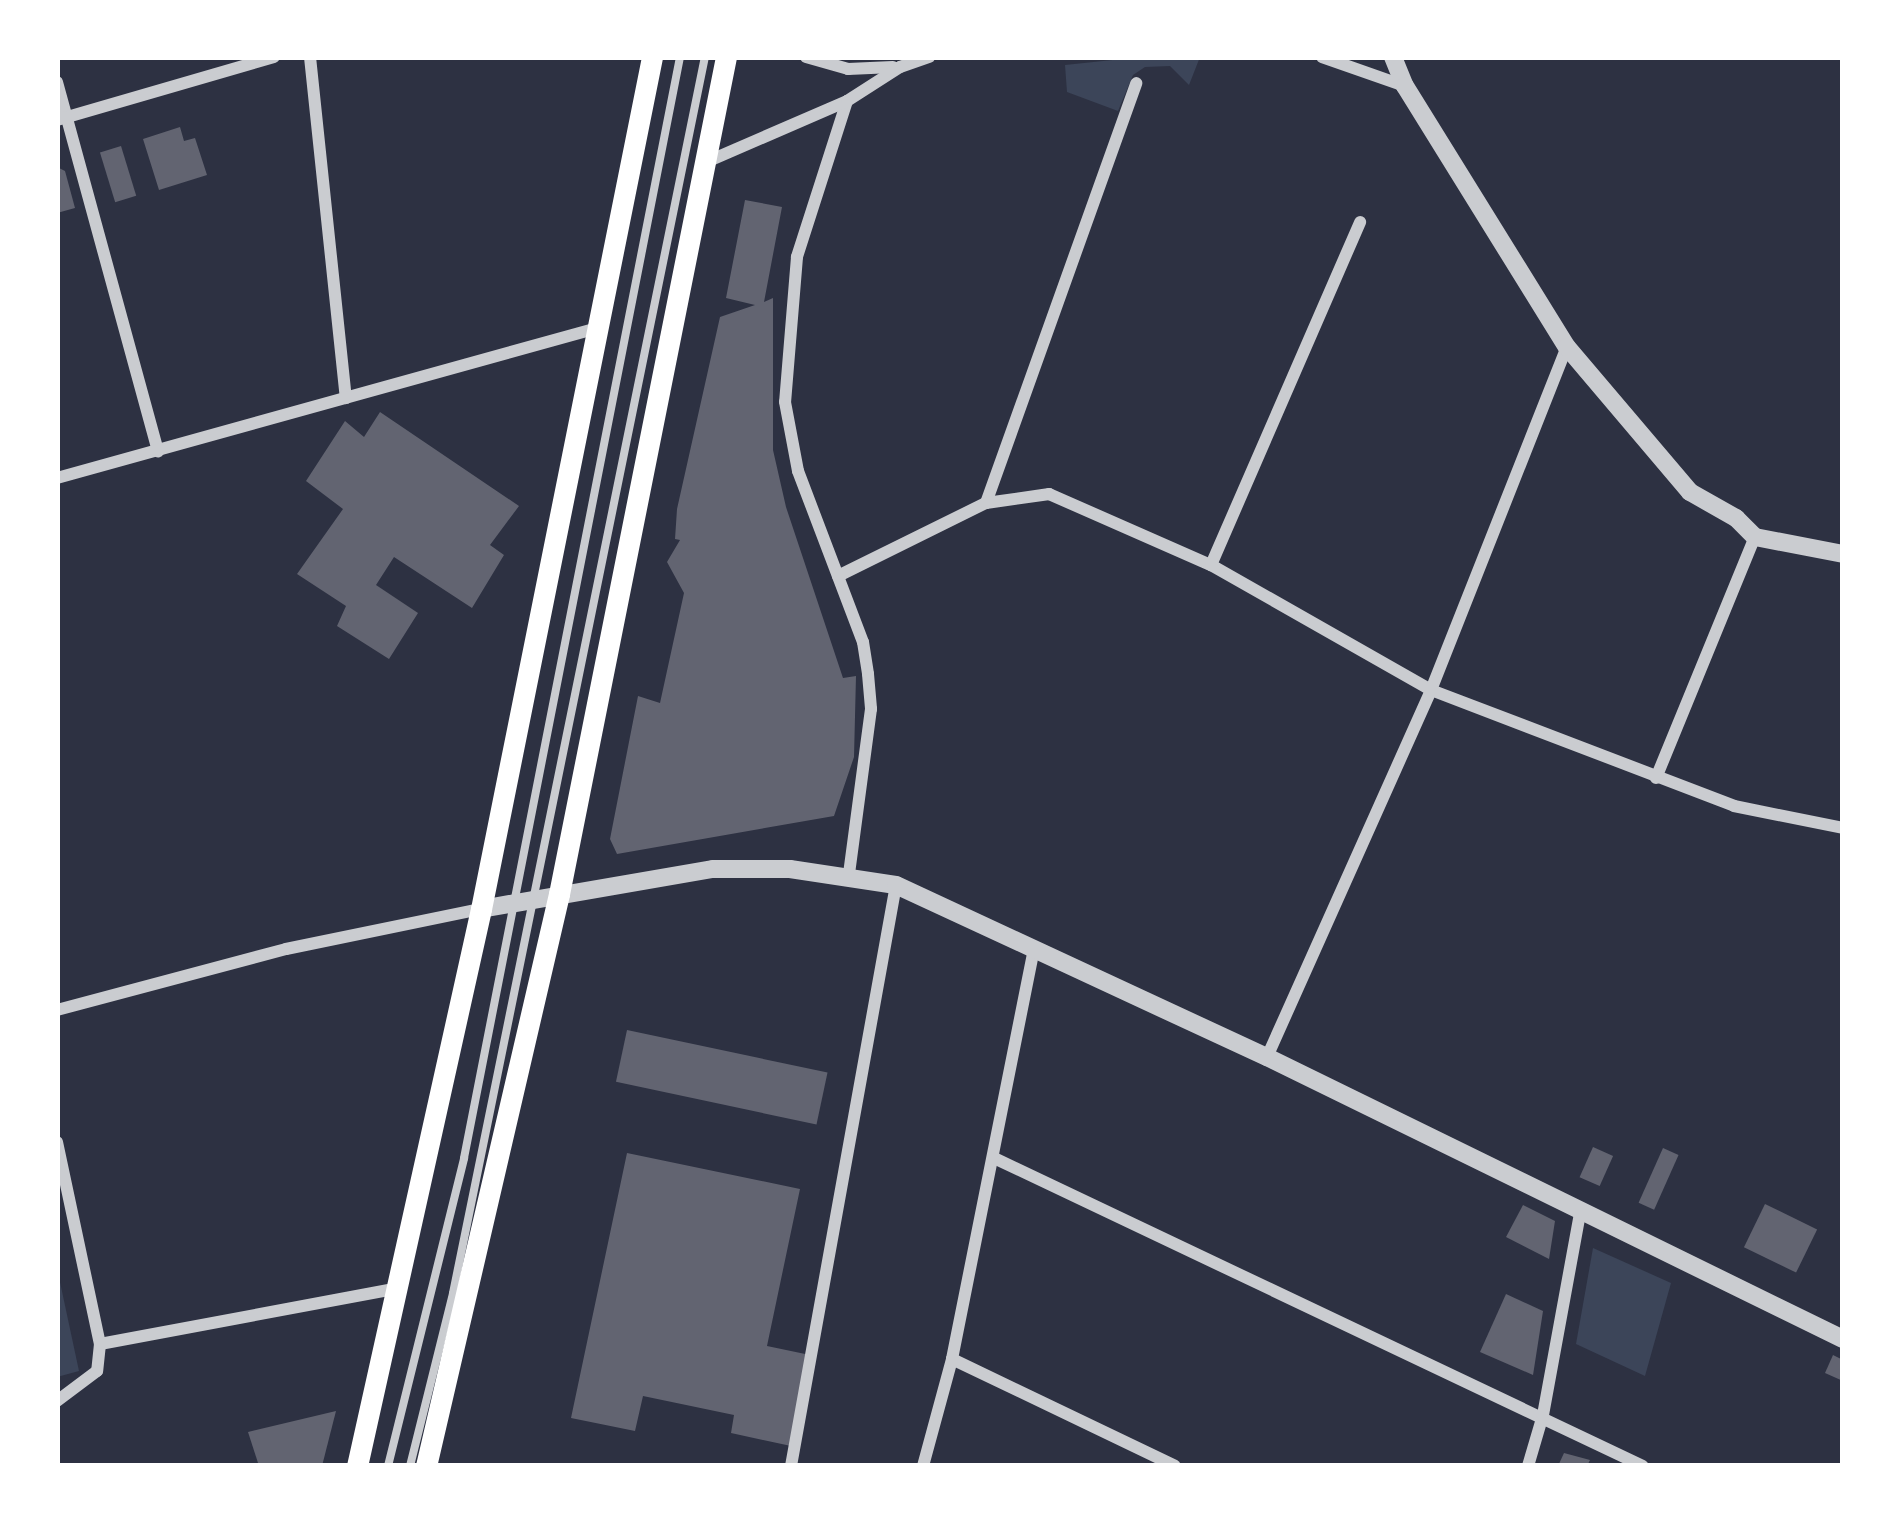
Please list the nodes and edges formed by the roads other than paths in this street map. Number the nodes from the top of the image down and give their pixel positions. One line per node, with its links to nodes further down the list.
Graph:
1 (274, 57): 16 (street)
2 (310, 57): 21 (street)
3 (652, 57): 19 (main road)
4 (680, 57): 36 (lane)
5 (704, 57): 35 (lane)
6 (726, 57): 17 (main road)
7 (806, 57): 11 (street)
8 (929, 57): 11 (street)
9 (1322, 57): 14 (street)
10 (1393, 57): 14 (street)
11 (900, 67): 15 (street)
12 (57, 82): 16 (street)
13 (1136, 83): 24 (street)
14 (1405, 86): 20 (street)
15 (847, 100): 17 (street); 28 (street)
16 (62, 118): 22 (street)
17 (703, 163): 34 (main road)
18 (1360, 221): 27 (street)
19 (597, 328): 21 (street); 37 (main road)
20 (1567, 347): 25 (street); 29 (street)
21 (346, 398): 22 (street)
22 (158, 451): 23 (street)
23 (57, 478)
24 (986, 502): 27 (street); 28 (street)
25 (1755, 537): 26 (street); 30 (street)
26 (1843, 554)
27 (1211, 565): 29 (street)
28 (838, 576): 32 (street)
29 (1431, 689): 30 (street); 40 (street)
30 (1656, 778): 31 (street)
31 (1843, 828)
32 (849, 874): 33 (street); 34 (street)
33 (896, 885): 38 (street); 54 (street)
34 (559, 894): 35 (street); 53 (main road)
35 (535, 898): 36 (street); 52 (lane)
36 (512, 902): 37 (street); 51 (lane)
37 (481, 909): 39 (street); 44 (main road)
38 (1034, 950): 40 (street); 42 (street)
39 (57, 1010)
40 (1268, 1057): 43 (street)
41 (57, 1142): 46 (street)
42 (994, 1157): 47 (street); 49 (street)
43 (1580, 1213): 45 (street); 49 (street)
44 (398, 1288): 46 (street); 50 (main road)
45 (1843, 1339)
46 (100, 1344): 48 (street)
47 (952, 1359): 55 (street); 56 (street)
48 (57, 1401)
49 (1543, 1415): 57 (street); 58 (street)
50 (357, 1466)
51 (388, 1466)
52 (410, 1466)
53 (426, 1466)
54 (791, 1466)
55 (923, 1466)
56 (1175, 1466)
57 (1528, 1466)
58 (1643, 1466)

